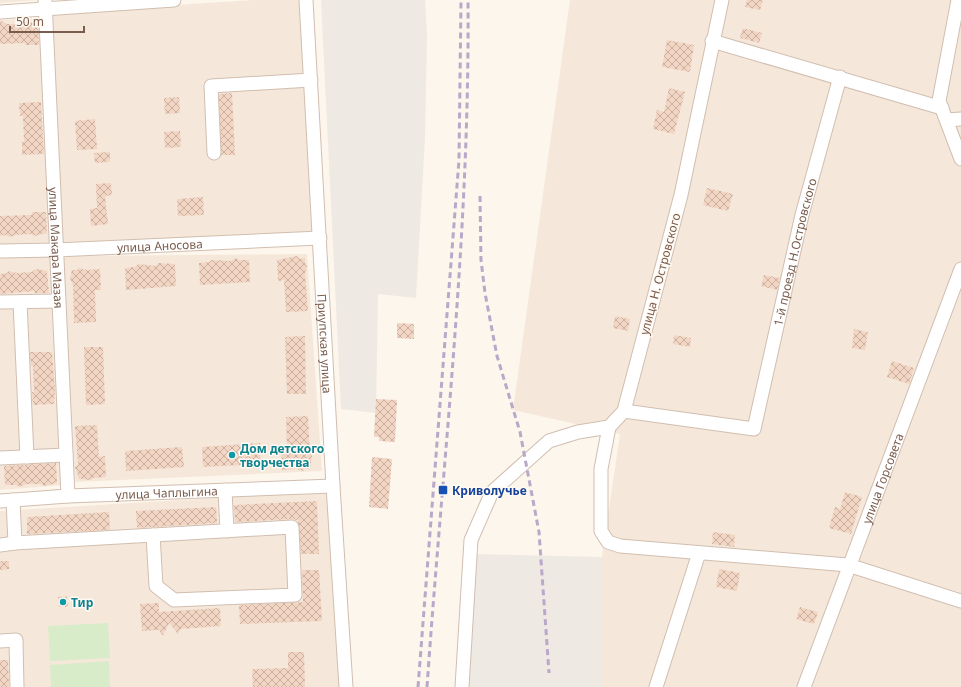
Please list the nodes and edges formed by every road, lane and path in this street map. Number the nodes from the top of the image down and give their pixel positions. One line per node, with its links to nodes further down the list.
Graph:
1 (174, 0): 5 (street)
2 (306, 0): 9 (street, Приупская улица)
3 (722, 0): 7 (street, улица Н. Островского)
4 (958, 0): 10 (street)
5 (45, 4): 6 (street); 15 (street, улица Макара Мазая)
6 (5, 7)
7 (712, 41): 8 (street); 21 (street, улица Н. Островского)
8 (840, 77): 10 (street); 21 (street, 1-й проезд Н.Островского)
9 (311, 80): 12 (street); 14 (street, Приупская улица)
10 (944, 114): 11 (street); 13 (street)
11 (961, 119)
12 (214, 153)
13 (961, 159)
14 (320, 238): 15 (street, улица Аносова); 26 (street, Приупская улица)
15 (56, 250): 16 (street, улица Аносова); 18 (street, улица Макара Мазая)
16 (0, 251)
17 (961, 269): 35 (street, улица Горсовета)
18 (58, 300): 20 (street); 23 (street, улица Макара Мазая)
19 (0, 302): 20 (street)
20 (20, 302): 24 (street)
21 (624, 411): 22 (street, улица Н. Островского)
22 (609, 427): 34 (street); 40 (street)
23 (66, 455): 24 (street); 28 (street, улица Макара Мазая)
24 (27, 457): 25 (street)
25 (0, 458)
26 (333, 486): 27 (street, улица Чаплыгина); 39 (street, Приупская улица)
27 (225, 490): 28 (street, улица Чаплыгина); 30 (street)
28 (68, 496): 29 (street, улица Чаплыгина)
29 (7, 501): 32 (street)
30 (227, 531): 31 (street); 31 (street)
31 (153, 535): 32 (street)
32 (15, 544): 33 (street)
33 (0, 545)
34 (699, 554): 35 (street); 41 (street)
35 (848, 565): 36 (street); 42 (street, улица Горсовета)
36 (961, 601)
37 (0, 641): 38 (street)
38 (17, 687)
39 (346, 687)
40 (462, 687)
41 (656, 687)
42 (804, 687)

